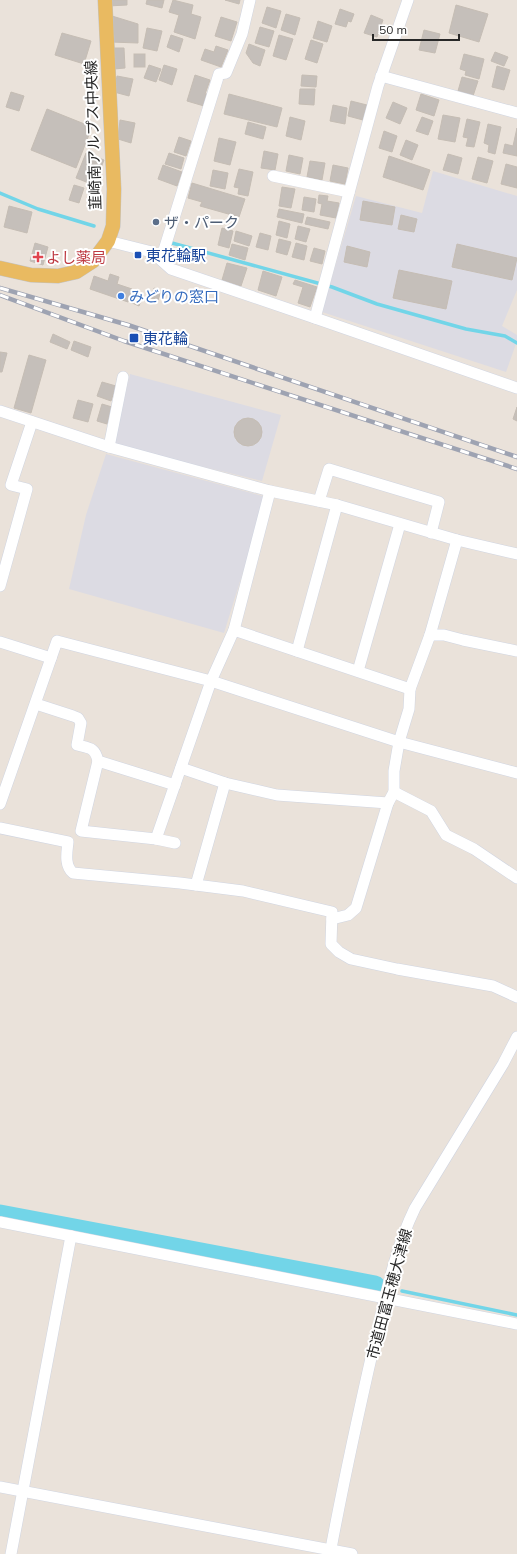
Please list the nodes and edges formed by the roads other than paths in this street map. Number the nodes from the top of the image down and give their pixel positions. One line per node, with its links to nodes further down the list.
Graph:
1 (105, 0): 8 (main road, 韮崎南アルプス中央線)
2 (250, 0): 9 (street)
3 (408, 0): 4 (street)
4 (381, 76): 5 (street); 7 (street)
5 (517, 113)
6 (273, 176): 7 (street)
7 (349, 192): 11 (street)
8 (108, 241): 9 (street); 10 (main road, 韮崎南アルプス中央線)
9 (157, 257): 11 (street)
10 (0, 268)
11 (315, 318): 13 (street)
12 (123, 377): 16 (street)
13 (517, 388)
14 (0, 411): 15 (street)
15 (32, 422): 16 (street); 24 (street)
16 (109, 447): 17 (street)
17 (270, 491): 18 (street); 25 (street)
18 (319, 501): 19 (street); 21 (street)
19 (337, 505): 20 (street); 29 (street)
20 (400, 524): 21 (street); 31 (street)
21 (431, 533): 22 (street)
22 (457, 540): 23 (street); 26 (street)
23 (517, 554)
24 (0, 586)
25 (234, 630): 29 (street); 32 (street)
26 (430, 635): 28 (street); 33 (street)
27 (0, 642): 30 (street)
28 (517, 651)
29 (297, 652): 31 (street)
30 (51, 658): 32 (street); 34 (street)
31 (358, 671): 33 (street)
32 (211, 681): 35 (street); 37 (street)
33 (410, 688): 35 (street)
34 (36, 704): 36 (street); 42 (street)
35 (399, 742): 38 (street); 41 (street)
36 (98, 761): 40 (street); 45 (street)
37 (181, 768): 39 (street); 40 (street)
38 (517, 772)
39 (225, 783): 43 (street); 48 (street)
40 (175, 785): 45 (street)
41 (394, 792): 43 (street); 47 (street)
42 (0, 804)
43 (388, 804): 49 (street)
44 (0, 828): 48 (street)
45 (156, 839): 46 (street)
46 (175, 843)
47 (517, 878)
48 (196, 885): 49 (street)
49 (332, 919): 50 (street)
50 (517, 997)
51 (517, 1036): 54 (street, 市道田富玉穂大津線)
52 (0, 1222): 53 (street)
53 (71, 1236): 54 (street); 57 (street)
54 (385, 1298): 55 (street); 58 (street, 市道田富玉穂大津線)
55 (517, 1324)
56 (0, 1487): 57 (street)
57 (23, 1491): 58 (street); 59 (street)
58 (330, 1552): 60 (street)
59 (11, 1554)
60 (352, 1554)

